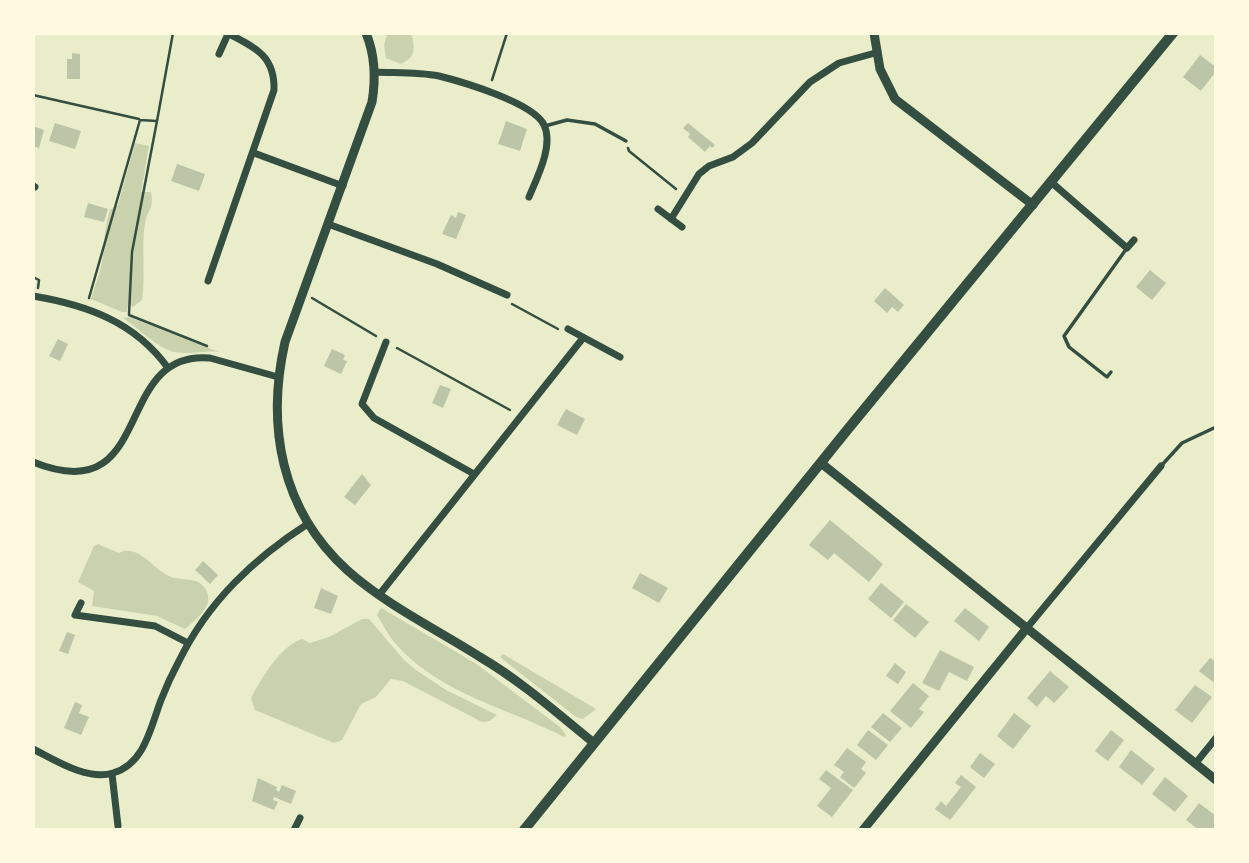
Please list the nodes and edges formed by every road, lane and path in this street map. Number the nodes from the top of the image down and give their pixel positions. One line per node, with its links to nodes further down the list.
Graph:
1 (173, 33): 13 (path)
2 (366, 33): 9 (street)
3 (507, 33): 10 (path)
4 (874, 33): 7 (street)
5 (1173, 33): 17 (main road)
6 (227, 34): 8 (street); 16 (street)
7 (875, 53): 20 (street); 21 (street)
8 (219, 54)
9 (375, 72): 10 (street); 18 (street)
10 (489, 91): 14 (street)
11 (33, 95): 12 (path)
12 (140, 120): 13 (path); 32 (path)
13 (157, 121): 34 (path)
14 (545, 126): 15 (lane); 19 (street)
15 (626, 141): 20 (path)
16 (254, 153): 18 (street); 28 (street)
17 (1051, 182): 21 (main road); 27 (street)
18 (342, 186): 24 (street)
19 (529, 197)
20 (686, 198): 23 (street)
21 (1033, 205): 46 (main road)
22 (658, 209): 23 (street)
23 (671, 219): 25 (street)
24 (328, 224): 29 (street); 30 (street)
25 (682, 227)
26 (1134, 240): 27 (street)
27 (1127, 248): 41 (lane)
28 (208, 281)
29 (303, 293): 37 (path); 42 (street)
30 (506, 295): 35 (path)
31 (33, 296): 32 (street)
32 (86, 308): 33 (street)
33 (98, 313): 34 (path); 40 (street)
34 (129, 314): 39 (path)
35 (568, 329): 36 (street)
36 (583, 338): 38 (street); 43 (street)
37 (386, 342): 43 (path); 48 (street)
38 (620, 357)
39 (230, 364): 40 (street); 42 (street)
40 (167, 368): 45 (street)
41 (1111, 372)
42 (278, 377): 49 (street)
43 (522, 417): 48 (street)
44 (1216, 427): 47 (lane)
45 (33, 462)
46 (821, 463): 52 (street); 55 (main road)
47 (1161, 466): 52 (street)
48 (474, 474): 50 (street)
49 (309, 523): 50 (street); 53 (street)
50 (379, 594): 55 (street)
51 (81, 603): 53 (street)
52 (1026, 629): 57 (street); 64 (street)
53 (188, 643): 58 (street)
54 (1216, 738): 57 (street)
55 (594, 743): 63 (main road)
56 (33, 748): 58 (street)
57 (1195, 764): 59 (street)
58 (112, 774): 61 (street)
59 (1216, 780)
60 (300, 818): 62 (street)
61 (118, 826)
62 (294, 830)
63 (524, 830)
64 (863, 830)

